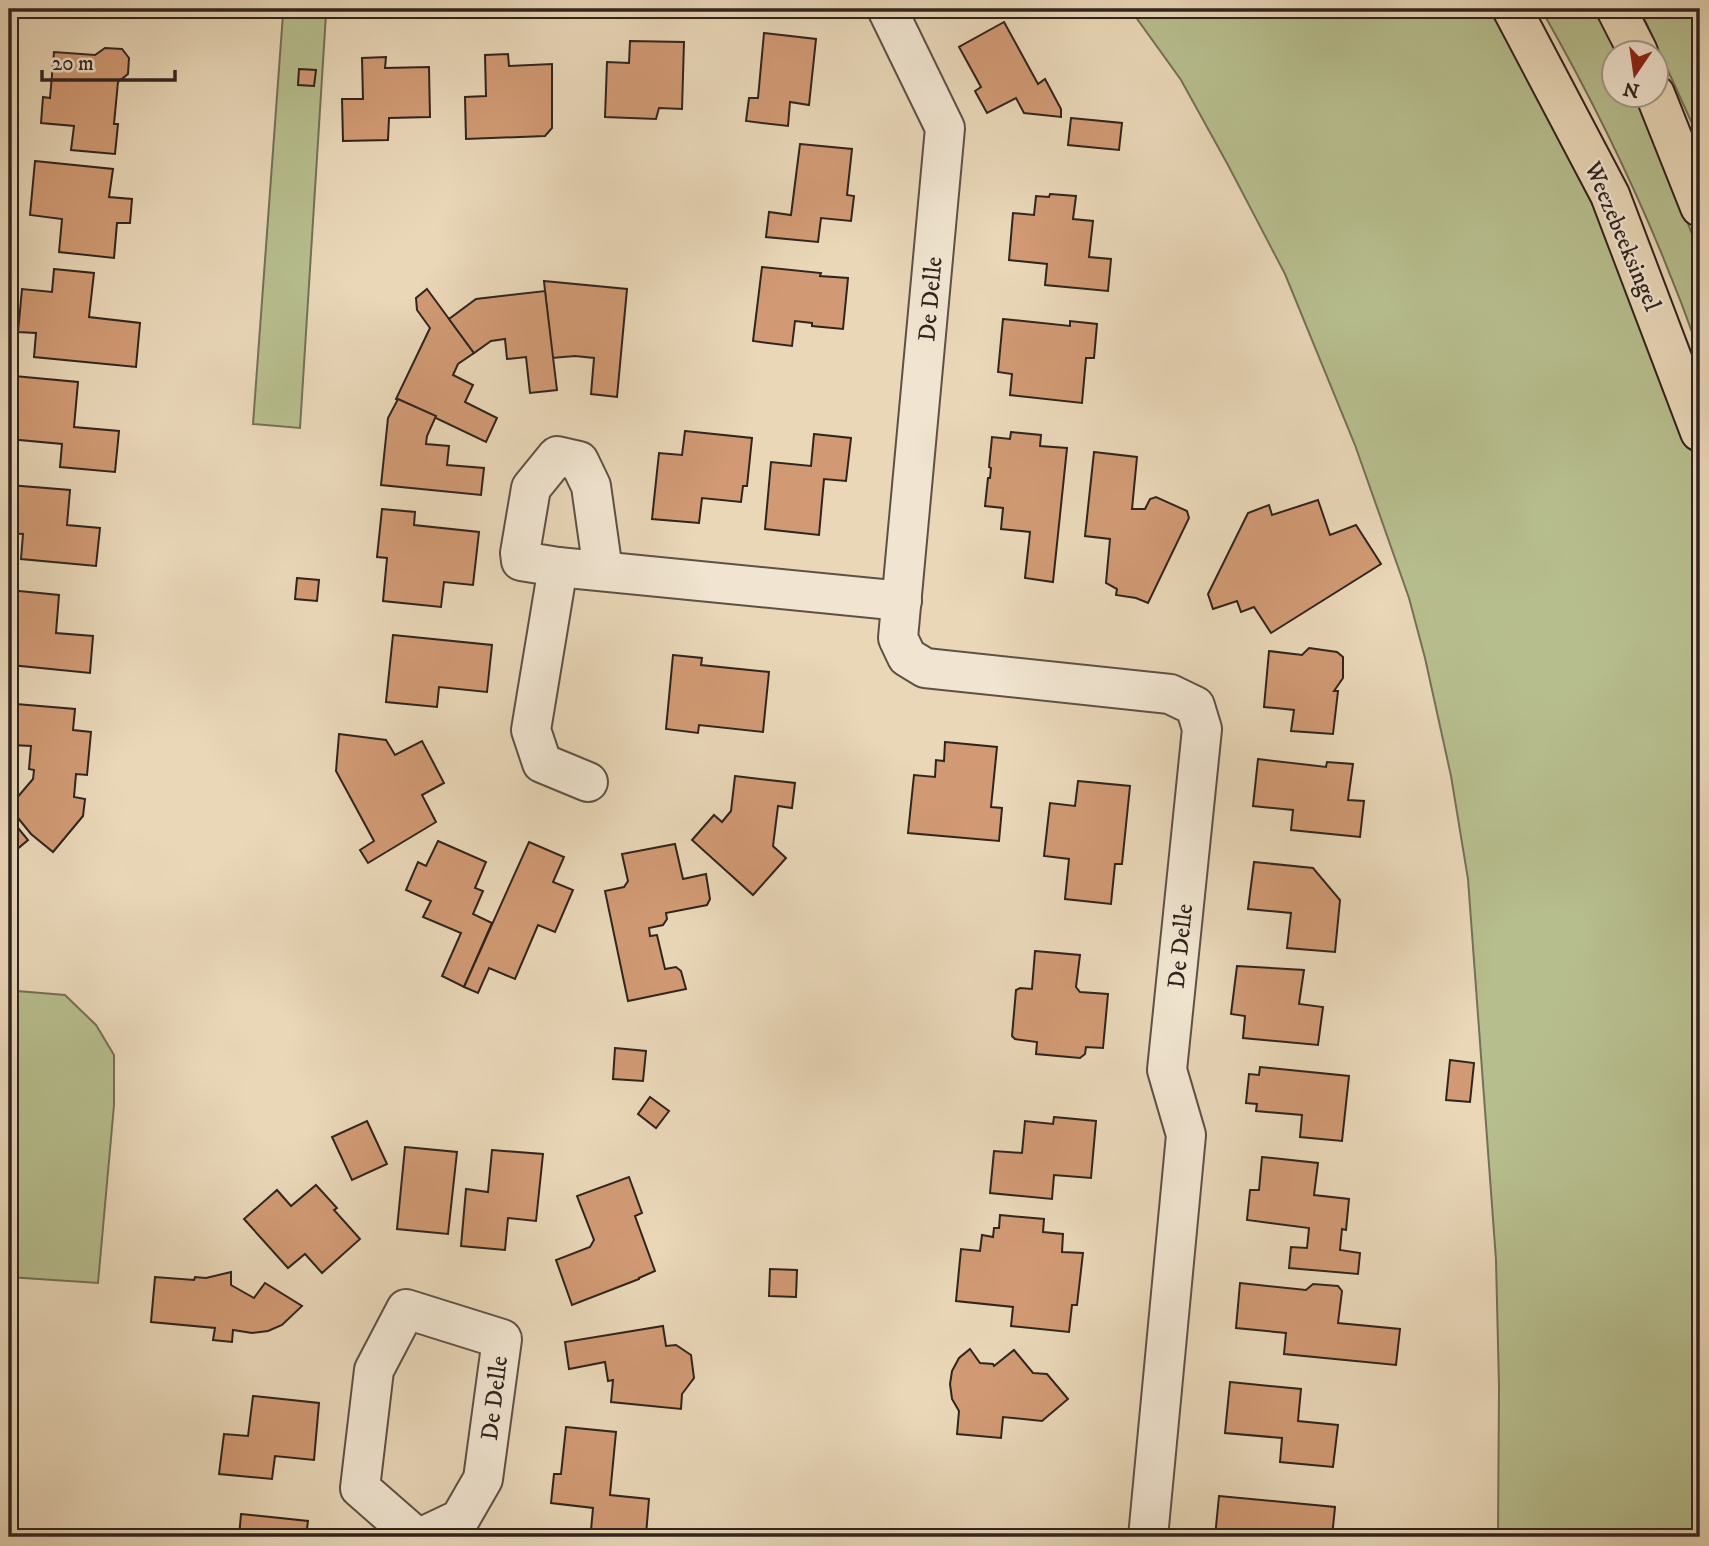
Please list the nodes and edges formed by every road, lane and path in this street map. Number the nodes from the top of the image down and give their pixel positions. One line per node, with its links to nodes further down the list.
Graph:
1 (887, 9): 10 (street, De Delle)
2 (1512, 9): 7 (main road, Weezebeeksingel)
3 (1616, 9): 4 (main road)
4 (1630, 38)
5 (1661, 108): 6 (main road)
6 (1700, 207)
7 (1700, 432)
8 (558, 567): 9 (street); 9 (street); 11 (street)
9 (603, 571): 10 (street)
10 (902, 601): 14 (street, De Delle)
11 (588, 782)
12 (416, 1537): 13 (street, De Delle)
13 (422, 1537)
14 (1148, 1537)

